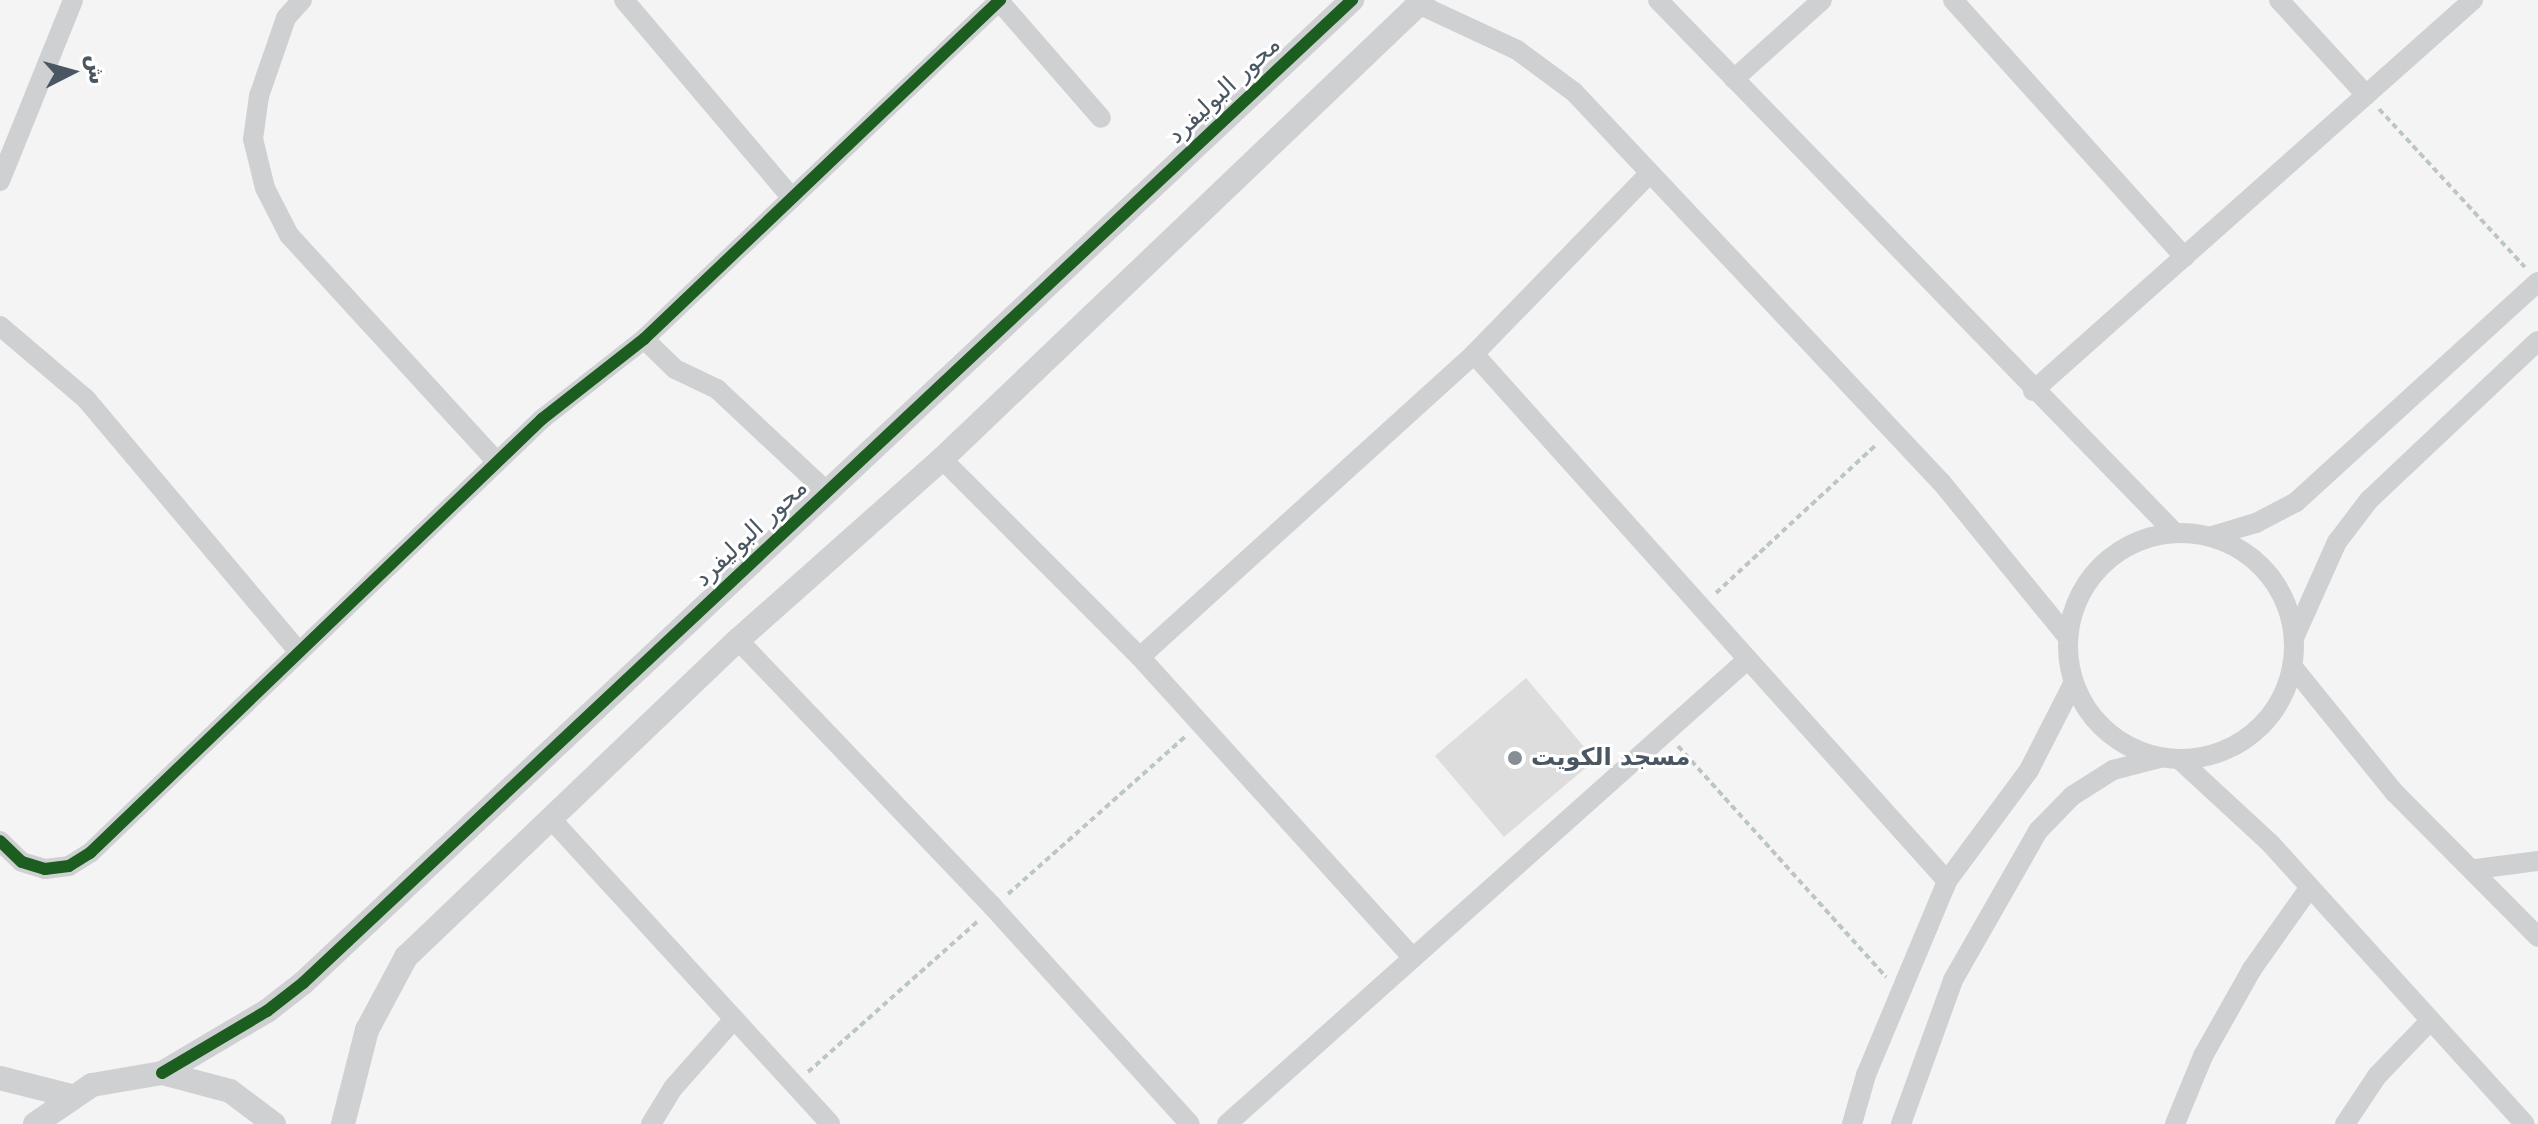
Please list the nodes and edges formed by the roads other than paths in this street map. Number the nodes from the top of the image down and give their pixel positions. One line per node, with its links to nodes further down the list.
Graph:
1 (73, 0): 16 (street)
2 (302, 0): 26 (street)
3 (624, 0): 17 (street)
4 (1000, 0): 14 (street); 17 (street)
5 (1352, 0): 27 (street, محور البوليفرد)
6 (1658, 0): 12 (street)
7 (1822, 0): 12 (street)
8 (1953, 0): 18 (street)
9 (2279, 0): 13 (street)
10 (2473, 0): 13 (street)
11 (1420, 2): 15 (street); 25 (street)
12 (1734, 79): 24 (street)
13 (2366, 95): 18 (street)
14 (1101, 118)
15 (1649, 174): 23 (street); 30 (street)
16 (0, 181)
17 (792, 198): 21 (street)
18 (2184, 257): 24 (street)
19 (2533, 275): 29 (street)
20 (0, 326): 33 (street)
21 (644, 339): 26 (street); 27 (street)
22 (2538, 341): 31 (street)
23 (1474, 354): 34 (street); 35 (street)
24 (2033, 391): 28 (street)
25 (942, 459): 32 (street); 34 (street)
26 (497, 462): 33 (street)
27 (827, 492): 49 (street, محور البوليفرد)
28 (2174, 532): 29 (street); 30 (street)
29 (2212, 536): 31 (street)
30 (2067, 636): 37 (street)
31 (2294, 638): 36 (street)
32 (738, 640): 39 (street); 57 (street)
33 (299, 652): 40 (street)
34 (1140, 657): 46 (street)
35 (1748, 659): 43 (street); 46 (street)
36 (2292, 666): 38 (street); 42 (street)
37 (2073, 684): 38 (street); 43 (street)
38 (2170, 759): 44 (street); 60 (street)
39 (551, 819): 47 (street); 54 (street)
40 (0, 841)
41 (2538, 861): 42 (street)
42 (2476, 869): 45 (street)
43 (1947, 881): 59 (street)
44 (2310, 887): 48 (street); 61 (street)
45 (2538, 937)
46 (1413, 958): 58 (street)
47 (734, 1019): 55 (street); 56 (street)
48 (2430, 1021): 62 (street); 63 (street)
49 (162, 1073): 51 (street); 53 (street)
50 (0, 1078): 51 (street)
51 (71, 1096): 52 (street)
52 (35, 1124)
53 (274, 1124)
54 (343, 1124)
55 (651, 1124)
56 (830, 1124)
57 (1190, 1124)
58 (1227, 1124)
59 (1852, 1124)
60 (1901, 1124)
61 (2175, 1124)
62 (2345, 1124)
63 (2525, 1124)

